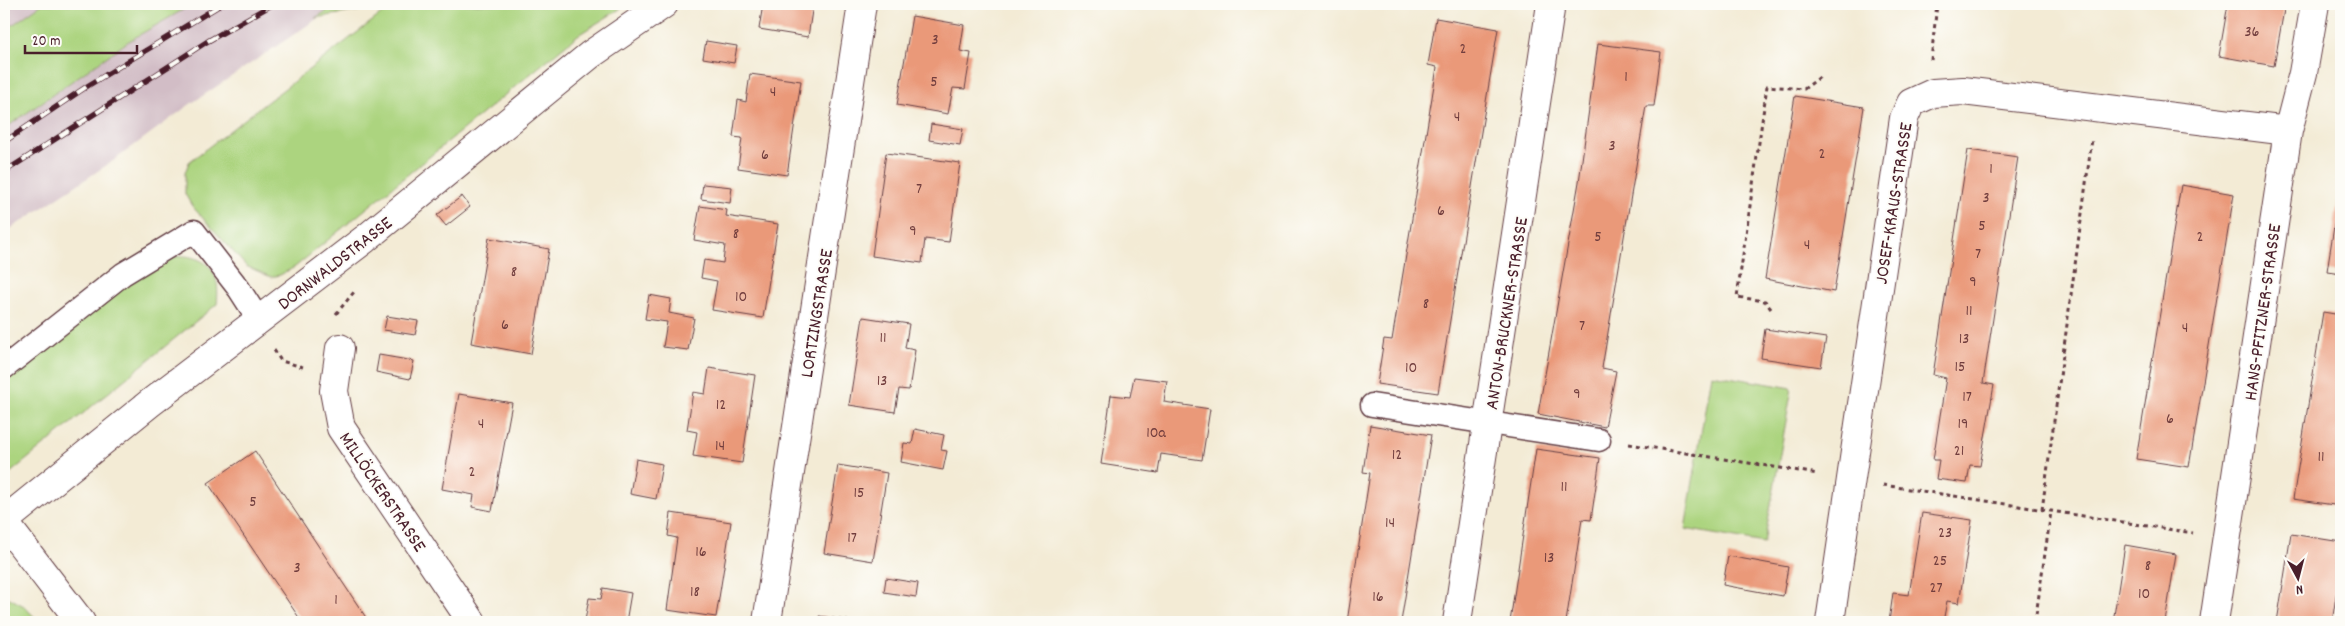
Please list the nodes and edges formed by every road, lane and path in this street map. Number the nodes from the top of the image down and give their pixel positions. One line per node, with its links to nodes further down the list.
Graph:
1 (664, 4): 11 (street, DORNWALDSTRASSE)
2 (862, 4): 29 (street, LORTZINGSTRASSE)
3 (1551, 4): 17 (street, ANTON-BRUCKNER-STRASSE)
4 (1936, 4): 6 (path)
5 (2315, 4): 8 (street, HANS-PFITZNER-STRASSE)
6 (1931, 62)
7 (1820, 77): 10 (path)
8 (2288, 131): 20 (street, JOSEF-KRAUS-STRASSE); 24 (street, HANS-PFITZNER-STRASSE)
9 (2093, 132): 21 (path)
10 (1771, 309)
11 (259, 320): 15 (lane); 23 (street, DORNWALDSTRASSE)
12 (271, 344): 14 (path)
13 (340, 348): 28 (street, MILLÖCKERSTRASSE)
14 (281, 361)
15 (4, 368)
16 (1372, 405): 17 (lane)
17 (1488, 421): 18 (lane); 30 (street, ANTON-BRUCKNER-STRASSE)
18 (1598, 440): 19 (path)
19 (1800, 471)
20 (1850, 480): 21 (path); 31 (street, JOSEF-KRAUS-STRASSE)
21 (2042, 510): 22 (path)
22 (2051, 512): 24 (path); 32 (path)
23 (4, 521): 27 (street)
24 (2227, 538): 33 (street, HANS-PFITZNER-STRASSE)
25 (2341, 599): 26 (path)
26 (2341, 613)
27 (81, 622)
28 (472, 622)
29 (767, 622)
30 (1457, 622)
31 (1830, 622)
32 (2034, 622)
33 (2214, 622)

